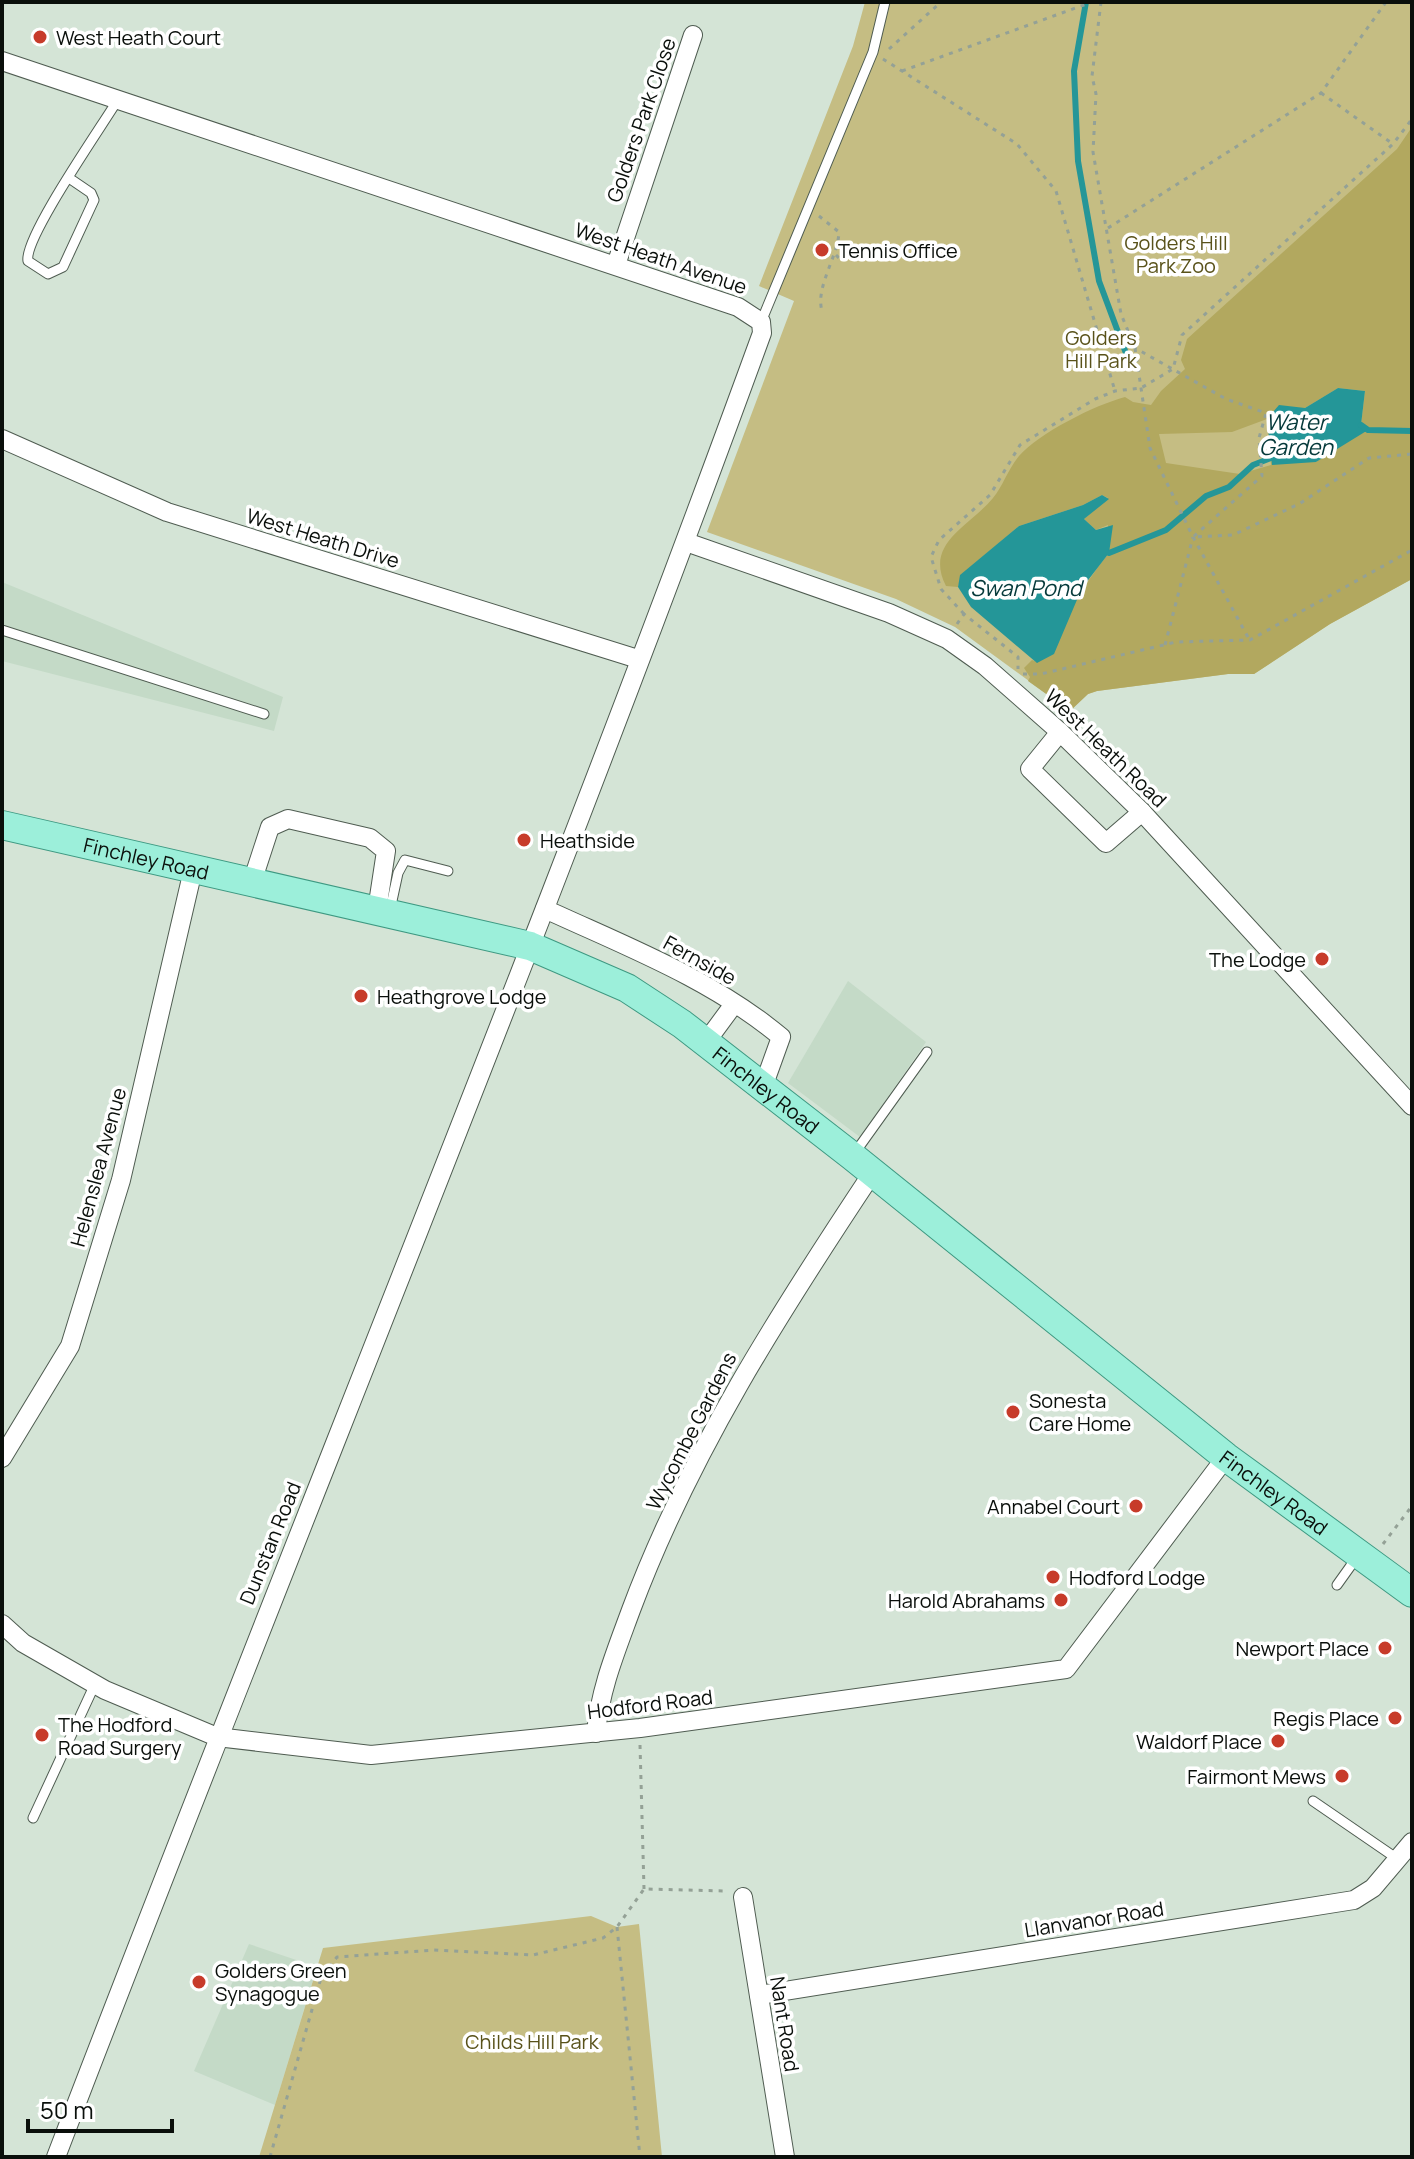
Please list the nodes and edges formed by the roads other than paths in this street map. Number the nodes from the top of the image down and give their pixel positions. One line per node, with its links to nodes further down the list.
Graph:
1 (885, 2): 7 (lane)
2 (693, 35): 6 (street, Golders Park Close)
3 (2, 61): 4 (street, West Heath Avenue)
4 (117, 101): 5 (lane); 6 (street, West Heath Avenue)
5 (69, 178): 5 (lane)
6 (616, 265): 7 (street, West Heath Avenue)
7 (761, 322): 9 (street, West Heath Avenue)
8 (2, 439): 11 (street, West Heath Drive)
9 (686, 542): 11 (street, West Heath Avenue); 13 (street, West Heath Road)
10 (2, 630): 12 (lane)
11 (638, 659): 19 (street, West Heath Avenue)
12 (264, 714)
13 (1060, 732): 14 (street, West Heath Road); 14 (street)
14 (1142, 812): 26 (street, West Heath Road)
15 (2, 825): 16 (main road, Finchley Road)
16 (193, 870): 18 (main road, Finchley Road); 29 (street, Helenslea Avenue)
17 (448, 871): 20 (lane)
18 (252, 882): 20 (main road, Finchley Road); 20 (street)
19 (545, 909): 21 (street, West Heath Avenue); 22 (street, Fernside)
20 (383, 912): 21 (main road, Finchley Road)
21 (530, 946): 23 (main road, Finchley Road); 36 (street, Dunstan Road)
22 (734, 1004): 23 (street); 25 (street, Fernside)
23 (706, 1042): 25 (main road, Finchley Road)
24 (927, 1052): 27 (lane)
25 (763, 1087): 27 (main road, Finchley Road)
26 (1412, 1106)
27 (863, 1164): 28 (main road, Finchley Road); 35 (street, Wycombe Gardens)
28 (1226, 1457): 30 (main road, Finchley Road); 35 (street, Hodford Road)
29 (2, 1458)
30 (1369, 1551): 31 (lane); 32 (main road, Finchley Road)
31 (1337, 1585)
32 (1412, 1593)
33 (2, 1624): 34 (street, Hodford Road)
34 (95, 1684): 36 (street, Hodford Road); 38 (lane)
35 (596, 1733): 36 (street, Hodford Road)
36 (217, 1737): 43 (street, Dunstan Road)
37 (1313, 1801): 40 (lane)
38 (33, 1818)
39 (1412, 1842): 40 (street, Llanvanor Road)
40 (1399, 1860): 42 (street, Llanvanor Road)
41 (743, 1897): 42 (street, Nant Road)
42 (759, 1995): 44 (street, Nant Road)
43 (56, 2157)
44 (785, 2157)

